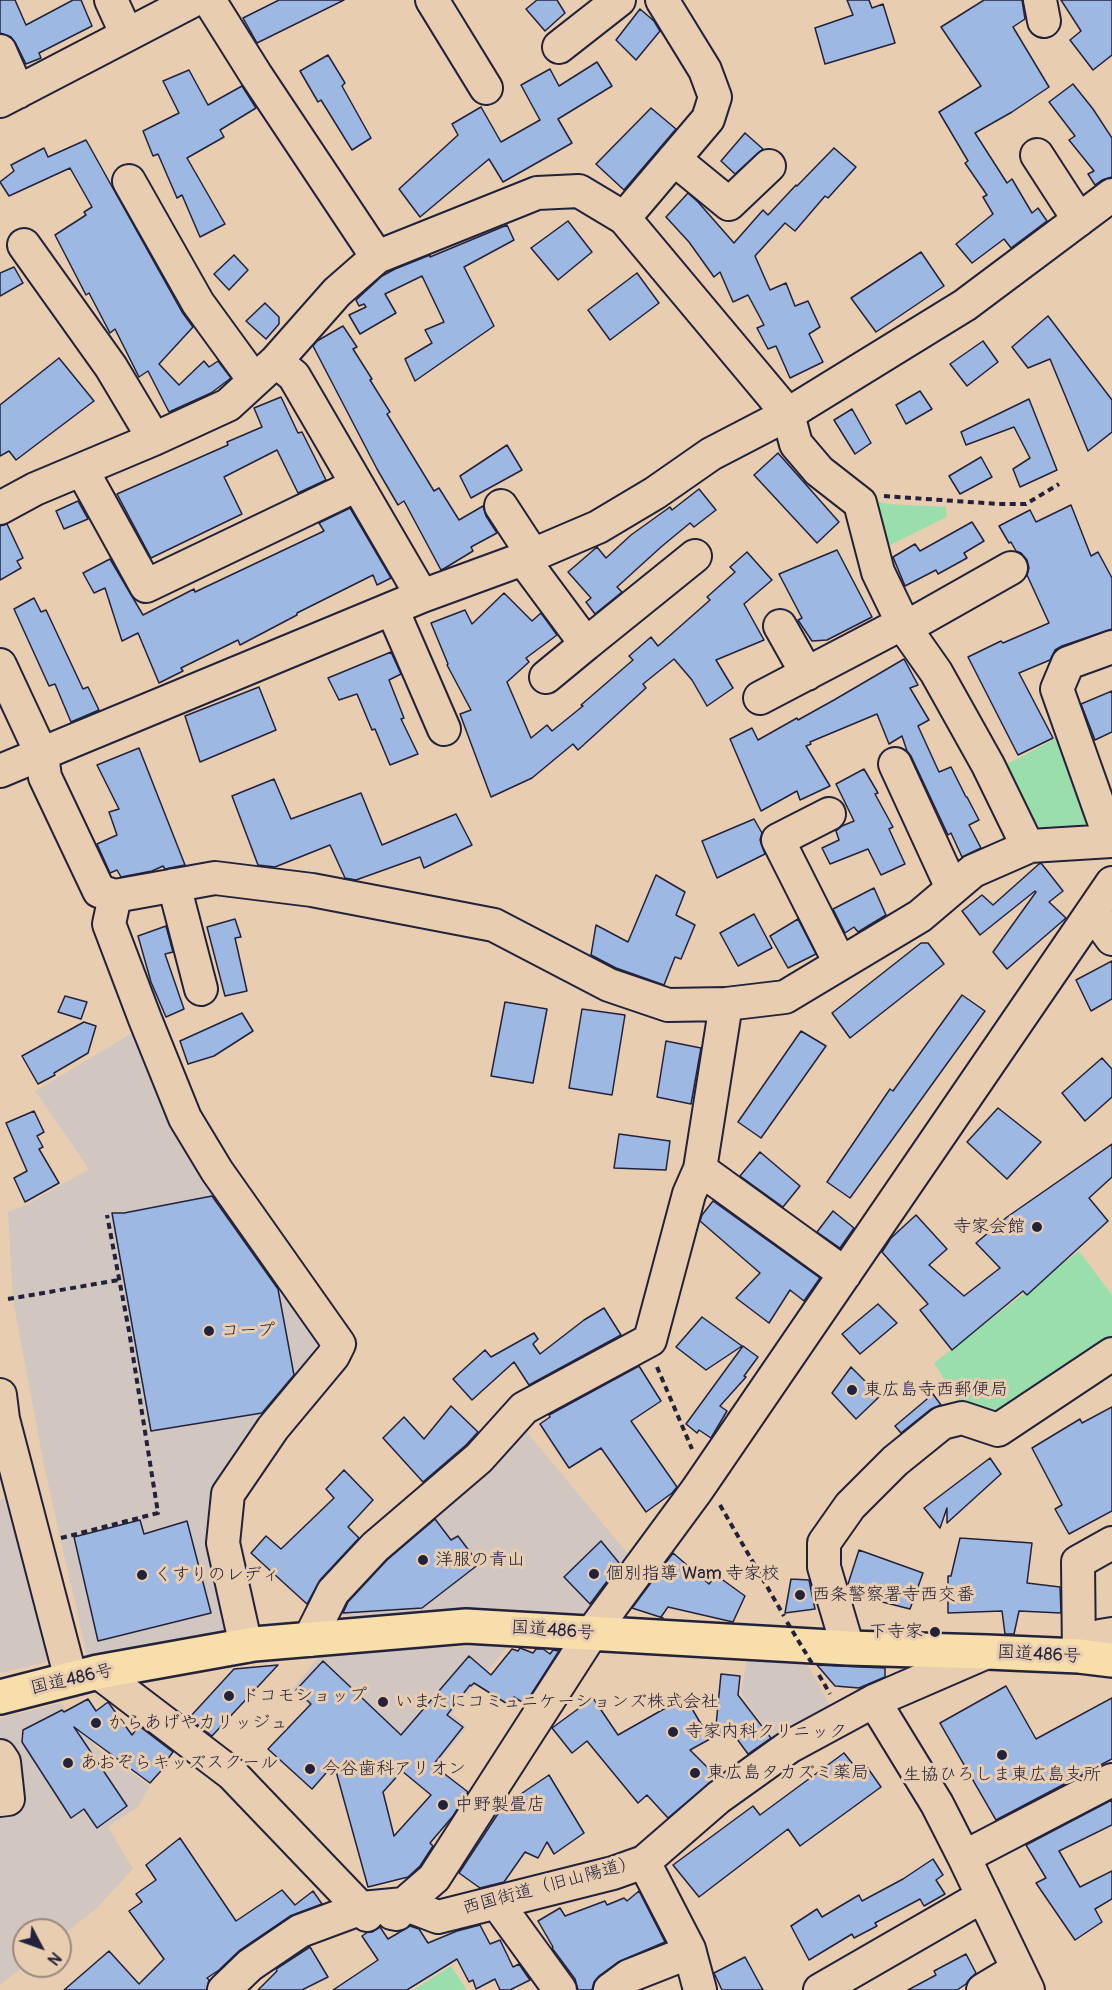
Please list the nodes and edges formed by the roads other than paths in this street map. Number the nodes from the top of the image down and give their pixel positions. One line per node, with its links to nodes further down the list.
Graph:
1 (111, 0): 7 (street)
2 (194, 0): 7 (street)
3 (209, 0): 20 (street)
4 (432, 0): 10 (street)
5 (619, 0): 8 (street)
6 (662, 0): 13 (street)
7 (127, 34): 11 (street)
8 (559, 47)
9 (0, 51): 11 (street)
10 (486, 88)
11 (9, 97)
12 (1037, 155): 18 (street)
13 (674, 159): 14 (street); 17 (street)
14 (769, 166)
15 (129, 181): 21 (street)
16 (1112, 195): 18 (street)
17 (624, 218): 20 (street); 22 (street)
18 (1079, 220): 22 (street)
19 (24, 245): 23 (street)
20 (377, 256): 21 (street)
21 (265, 370): 23 (street); 25 (street)
22 (788, 414): 29 (street); 34 (street)
23 (154, 439): 24 (street)
24 (82, 470): 25 (street); 27 (street)
25 (357, 485): 31 (street)
26 (501, 507): 29 (street)
27 (0, 508)
28 (695, 556): 35 (street)
29 (528, 557): 31 (street); 35 (street)
30 (1011, 568): 34 (street)
31 (422, 596): 32 (street)
32 (392, 609): 41 (street); 42 (street)
33 (780, 626): 38 (street)
34 (904, 626): 38 (street); 47 (street)
35 (586, 644): 39 (street)
36 (1112, 647): 46 (street)
37 (0, 665): 42 (street)
38 (807, 674): 40 (street)
39 (546, 677)
40 (760, 698)
41 (444, 729)
42 (42, 755): 44 (street); 51 (street)
43 (895, 764): 50 (street)
44 (0, 771)
45 (829, 814): 54 (street)
46 (1111, 841): 47 (street)
47 (1028, 847): 50 (street)
48 (1112, 883): 52 (street)
49 (174, 885): 51 (street); 55 (street); 56 (street)
50 (952, 888): 54 (street)
51 (115, 896): 65 (street)
52 (1093, 913): 53 (street); 58 (street)
53 (1112, 939)
54 (840, 963): 56 (street)
55 (201, 989)
56 (726, 1004): 57 (street)
57 (700, 1169): 58 (street); 64 (street)
58 (845, 1274): 62 (street)
59 (1112, 1354): 66 (street)
60 (0, 1395): 70 (street)
61 (1112, 1544): 68 (street)
62 (591, 1634): 64 (highway, 国道486号); 66 (highway, 国道486号); 80 (street)
63 (1112, 1635): 68 (street)
64 (309, 1640): 65 (highway, 国道486号)
65 (246, 1646): 70 (highway, 国道486号)
66 (849, 1648): 67 (highway, 国道486号)
67 (987, 1652): 68 (highway, 国道486号); 72 (street, 西国街道（旧山陽道）)
68 (1079, 1656): 69 (highway, 国道486号)
69 (1112, 1660)
70 (85, 1676): 71 (highway, 国道486号); 80 (street)
71 (0, 1696)
72 (874, 1701): 76 (street); 77 (street, 西国街道（旧山陽道）)
73 (0, 1756): 75 (street)
74 (1112, 1780): 76 (street)
75 (0, 1800)
76 (964, 1857): 78 (street)
77 (644, 1862): 79 (street, 西国街道（旧山陽道）); 81 (street)
78 (983, 1896): 82 (street); 87 (street)
79 (497, 1903): 80 (street, 西国街道（旧山陽道）); 84 (street)
80 (381, 1910): 83 (street)
81 (690, 1952): 85 (street); 86 (street)
82 (1023, 1980): 88 (street)
83 (224, 1990)
84 (560, 1990)
85 (610, 1990)
86 (700, 1990)
87 (820, 1990)
88 (982, 1990)

